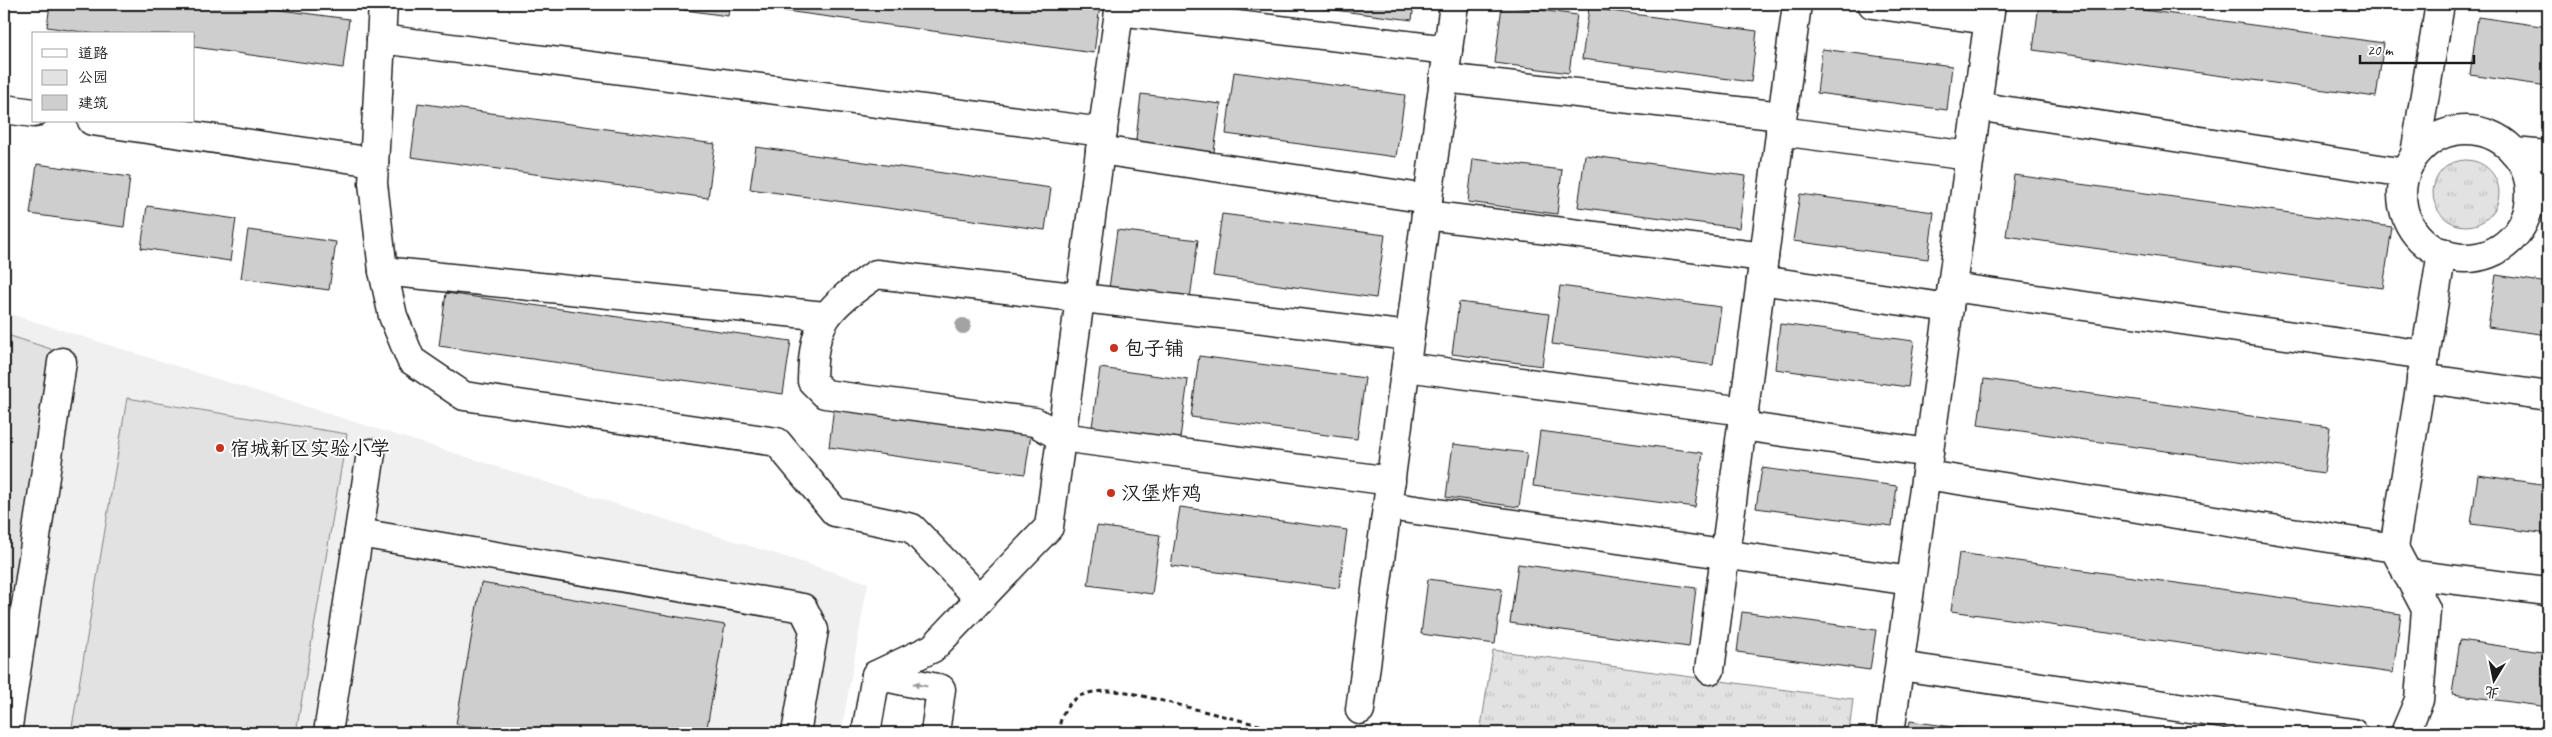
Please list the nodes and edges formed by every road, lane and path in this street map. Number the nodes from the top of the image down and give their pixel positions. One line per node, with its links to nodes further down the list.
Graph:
1 (383, 4): 8 (street)
2 (1454, 4): 9 (street)
3 (1797, 4): 15 (street)
4 (1872, 4): 7 (street)
5 (2440, 4): 21 (street)
6 (1120, 7): 9 (street); 16 (street)
7 (1989, 12): 11 (street)
8 (381, 39): 16 (street); 20 (street)
9 (1448, 50): 10 (street)
10 (1444, 78): 15 (street); 22 (street)
11 (1976, 106): 19 (street); 21 (street)
12 (4, 108): 13 (street)
13 (32, 113)
14 (99, 122): 20 (street)
15 (1781, 123): 19 (street); 24 (street)
16 (1101, 141): 22 (street); 26 (street)
17 (2514, 152): 18 (street); 21 (street); 23 (street)
18 (2548, 155)
19 (1969, 156): 27 (street)
20 (374, 162): 25 (street)
21 (2410, 163): 23 (street)
22 (1427, 207): 24 (street); 29 (street)
23 (2442, 252): 31 (street)
24 (1762, 269): 27 (street); 34 (street)
25 (383, 271): 28 (street); 45 (street)
26 (1080, 298): 28 (street); 29 (street); 35 (street)
27 (1950, 298): 31 (street); 37 (street)
28 (825, 316): 35 (street)
29 (1410, 336): 32 (street)
30 (62, 362): 51 (street)
31 (2423, 366): 33 (street); 40 (street)
32 (1406, 367): 34 (street); 38 (street)
33 (2548, 396)
34 (1743, 418): 37 (street); 41 (street)
35 (1061, 437): 38 (street); 45 (street)
36 (371, 453): 39 (street)
37 (1927, 464): 40 (street); 43 (street)
38 (1389, 493): 41 (street); 49 (street)
39 (359, 533): 52 (street); 53 (street)
40 (2394, 548): 42 (street)
41 (1725, 554): 43 (street); 47 (street)
42 (2407, 574): 44 (street); 60 (street)
43 (1911, 581): 46 (street)
44 (2548, 591)
45 (980, 599): 48 (street)
46 (1900, 666): 50 (street); 58 (street)
47 (1710, 670)
48 (876, 675): 54 (street); 55 (street, one-way to 48)
49 (1360, 710)
50 (2318, 731): 59 (street)
51 (7, 733)
52 (328, 733)
53 (796, 733)
54 (866, 733)
55 (935, 733)
56 (1058, 733): 57 (path)
57 (1291, 733)
58 (1890, 733)
59 (2354, 733)
60 (2405, 733)

